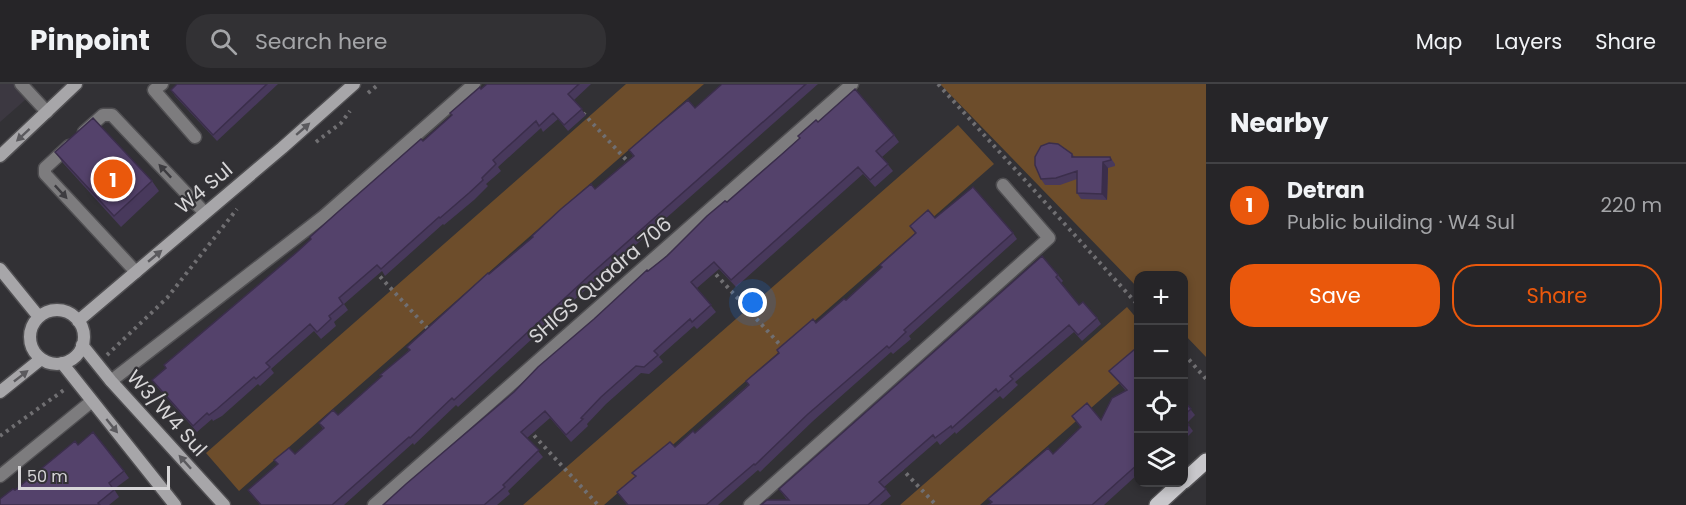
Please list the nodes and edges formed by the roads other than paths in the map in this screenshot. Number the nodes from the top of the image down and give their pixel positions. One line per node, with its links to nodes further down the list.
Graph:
1 (21, 84): 7 (street)
2 (76, 84): 7 (main road)
3 (162, 84): 8 (street)
4 (354, 84): 11 (main road, W4 Sul, one-way to 4)
5 (474, 84): 19 (street)
6 (852, 84): 28 (street, SHIGS Quadra 706)
7 (47, 112): 9 (main road, one-way to 9)
8 (195, 137)
9 (0, 156)
10 (1004, 185): 29 (street)
11 (205, 213): 13 (main road, W4 Sul, one-way to 11); 13 (street, one-way to 13)
12 (0, 269): 14 (main road)
13 (136, 272): 15 (main road, W4 Sul)
14 (39, 317): 15 (main road); 17 (main road)
15 (78, 321): 16 (main road)
16 (82, 345): 18 (main road); 19 (main road, W3/W4 Sul)
17 (41, 359): 18 (main road); 20 (main road, one-way to 17)
18 (62, 363): 21 (main road)
19 (111, 381): 27 (main road, W3/W4 Sul, one-way to 19)
20 (0, 392)
21 (92, 401): 23 (street); 26 (main road, one-way to 26)
22 (1206, 461): 24 (main road)
23 (0, 476)
24 (1188, 477)
25 (1177, 487): 30 (main road)
26 (175, 505)
27 (224, 505)
28 (374, 505)
29 (750, 505)
30 (1157, 505)

